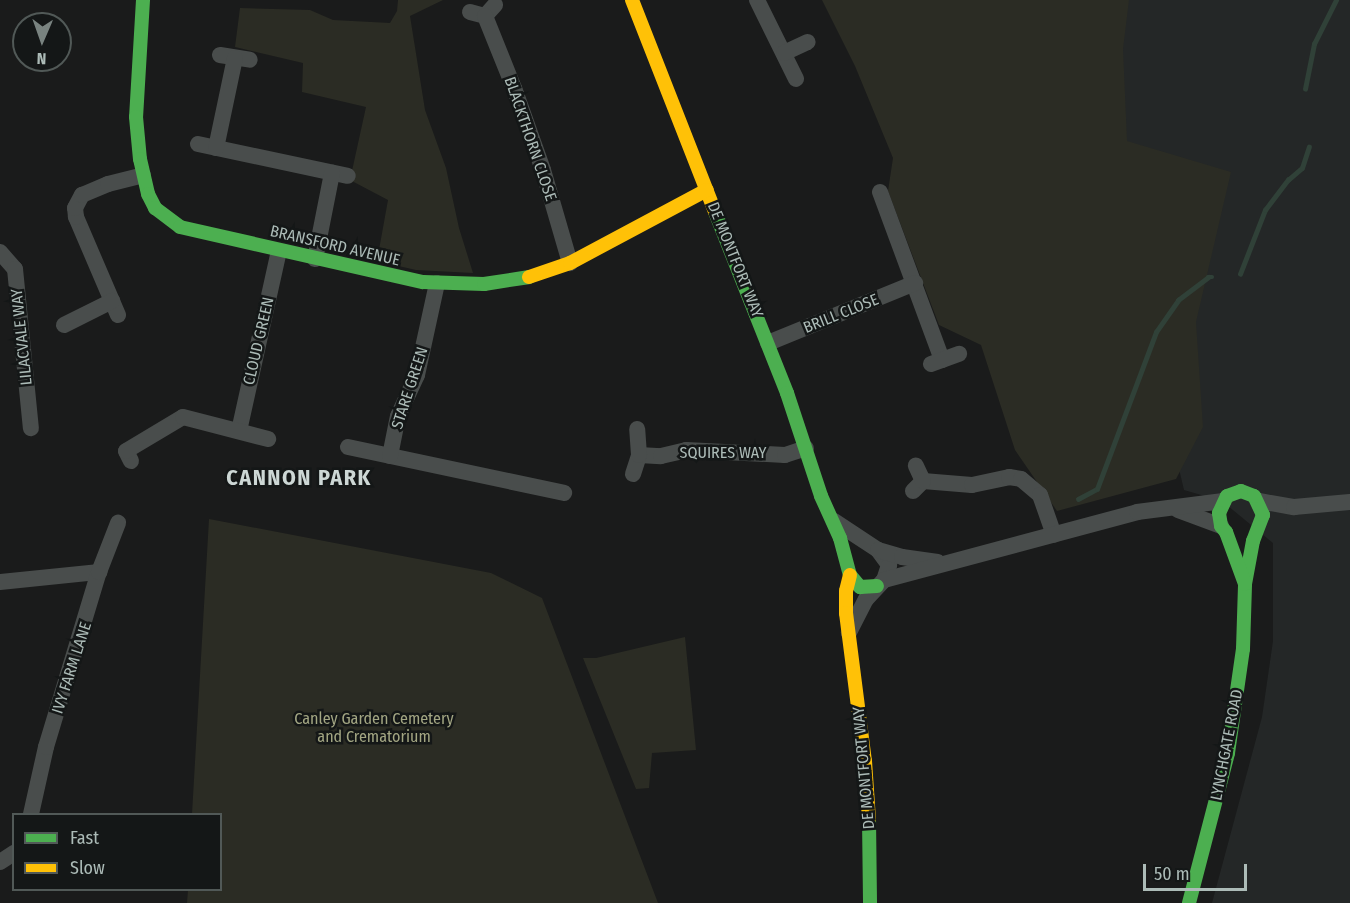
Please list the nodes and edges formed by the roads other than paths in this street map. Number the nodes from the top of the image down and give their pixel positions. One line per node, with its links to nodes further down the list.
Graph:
1 (142, 0): 11 (street, BRANSFORD AVENUE)
2 (632, 0): 12 (street, DE MONTFORT WAY)
3 (757, 0): 6 (street)
4 (483, 11): 17 (street, BLACKTHORN CLOSE)
5 (808, 42): 6 (street)
6 (784, 53): 8 (street)
7 (235, 58): 10 (street)
8 (796, 80)
9 (198, 144): 10 (street)
10 (216, 148): 16 (street)
11 (143, 175): 14 (street, BRANSFORD AVENUE); 20 (street)
12 (707, 190): 17 (street, BRANSFORD AVENUE); 21 (street, DE MONTFORT WAY)
13 (880, 192): 19 (street)
14 (279, 251): 16 (street, BRANSFORD AVENUE); 25 (street, CLOUD GREEN)
15 (0, 252): 23 (street, LILACVALE WAY)
16 (315, 259): 18 (street, BRANSFORD AVENUE)
17 (570, 263): 18 (street, BRANSFORD AVENUE)
18 (437, 284): 30 (street, STARE GREEN)
19 (915, 284): 21 (street, BRILL CLOSE); 22 (street)
20 (64, 325)
21 (768, 343): 28 (street, DE MONTFORT WAY)
22 (959, 354)
23 (31, 428)
24 (637, 429): 29 (street)
25 (239, 431): 26 (street); 31 (street)
26 (268, 439)
27 (348, 447): 30 (street)
28 (806, 448): 29 (street, SQUIRES WAY); 40 (street, DE MONTFORT WAY)
29 (639, 455): 32 (street)
30 (390, 456): 34 (street)
31 (131, 460)
32 (633, 474)
33 (917, 479): 44 (street)
34 (564, 493)
35 (1223, 501): 36 (street); 39 (street); 43 (street, LYNCHGATE ROAD)
36 (1259, 501): 38 (street); 42 (street, LYNCHGATE ROAD)
37 (1350, 502): 38 (street)
38 (1294, 507): 42 (street)
39 (1175, 509): 43 (street); 44 (street)
40 (834, 521): 45 (street, DE MONTFORT WAY); 47 (street, DE MONTFORT WAY)
41 (118, 523): 48 (street, IVY FARM LANE)
42 (1260, 524): 43 (street); 51 (street, LYNCHGATE ROAD)
43 (1224, 529): 51 (street, LYNCHGATE ROAD)
44 (1054, 535): 46 (street)
45 (875, 549): 46 (street); 47 (street); 50 (street)
46 (954, 563): 50 (street)
47 (849, 571): 50 (street); 52 (street, DE MONTFORT WAY)
48 (99, 572): 49 (street); 53 (street, IVY FARM LANE)
49 (0, 582)
50 (880, 583): 52 (street)
51 (1245, 584): 55 (street, LYNCHGATE ROAD)
52 (849, 633): 54 (street, DE MONTFORT WAY)
53 (31, 813)
54 (870, 903)
55 (1189, 903)

